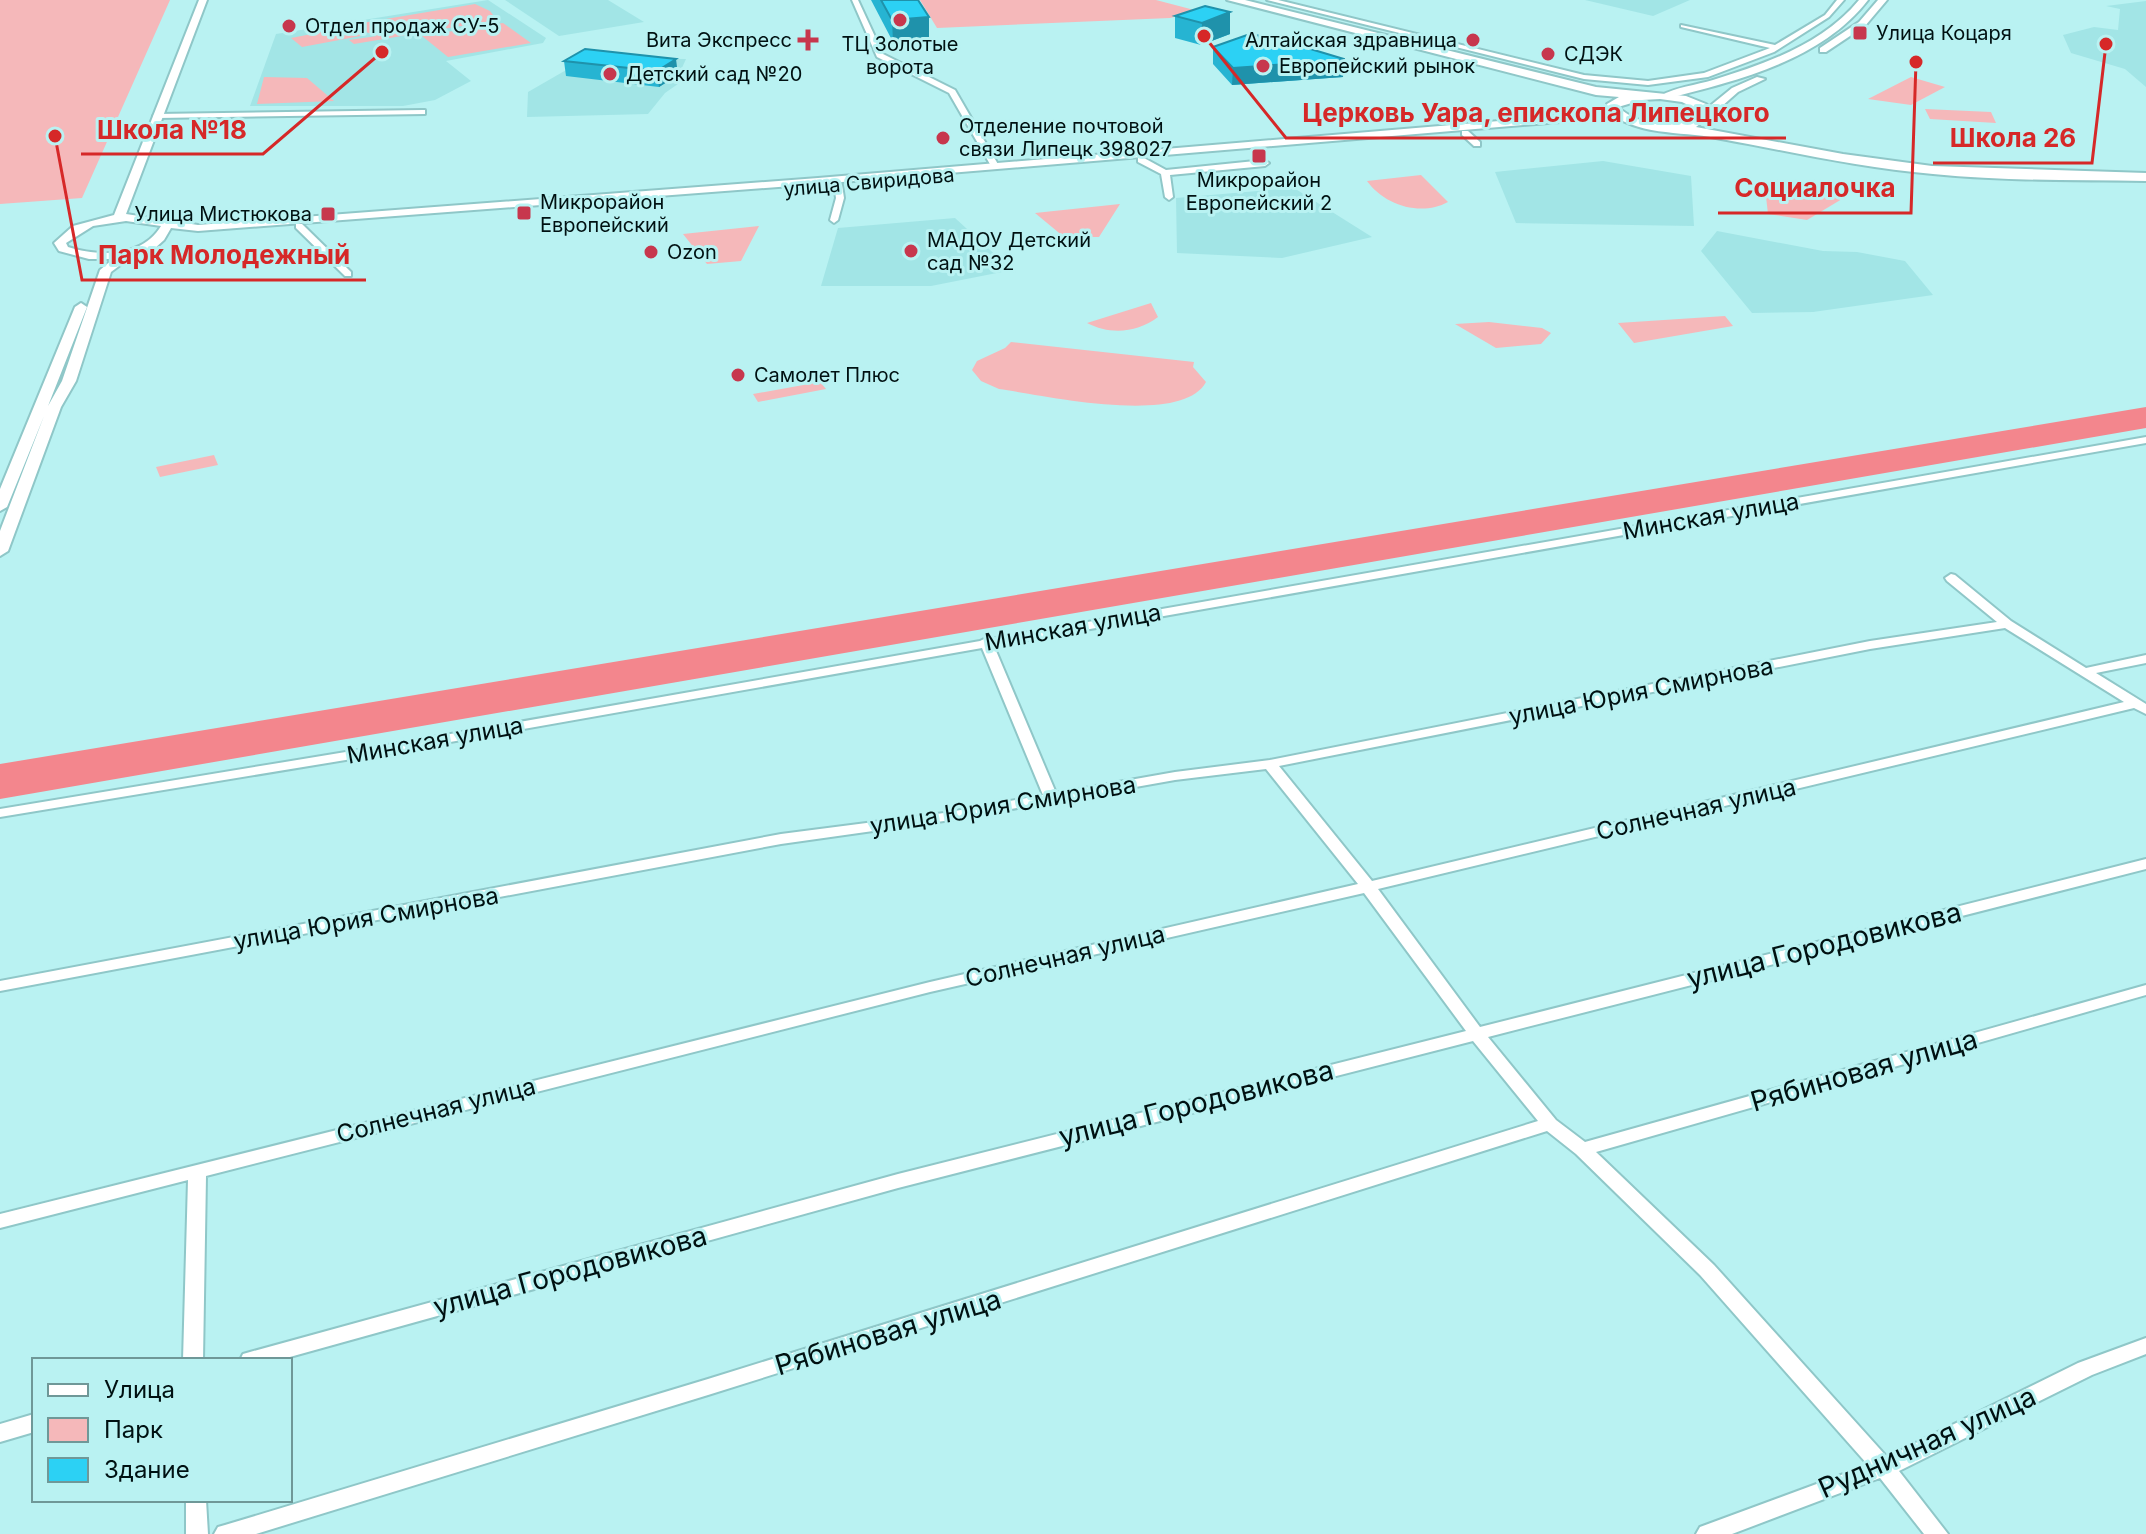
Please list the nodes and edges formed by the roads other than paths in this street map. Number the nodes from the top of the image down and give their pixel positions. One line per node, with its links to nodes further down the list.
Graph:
1 (203, 0): 15 (street)
2 (855, 0): 22 (street)
3 (1270, 0): 9 (street)
4 (1841, 0): 9 (street)
5 (1864, 0): 11 (street)
6 (1883, 0): 14 (street)
7 (1227, 1): 10 (main road); 12 (main road)
8 (1683, 26): 9 (street)
9 (1776, 47)
10 (1642, 96): 11 (main road); 12 (main road)
11 (1665, 96): 14 (main road)
12 (1612, 108): 16 (main road); 22 (street, улица Свиридова)
13 (422, 112): 15 (street)
14 (1708, 113): 17 (main road); 23 (main road)
15 (157, 116): 28 (street)
16 (1635, 123): 17 (main road); 18 (street, улица Свиридова)
17 (1667, 126): 25 (main road)
18 (1465, 133): 19 (street); 20 (street, улица Свиридова)
19 (1477, 144)
20 (1141, 160): 24 (street); 26 (street, улица Свиридова)
21 (1265, 163): 24 (street)
22 (995, 166): 30 (street, улица Свиридова)
23 (2146, 170)
24 (1165, 173): 27 (street)
25 (2146, 177)
26 (838, 185): 29 (street); 31 (street, улица Свиридова)
27 (1169, 197)
28 (118, 219): 30 (street, улица Свиридова); 34 (street, улица Свиридова)
29 (834, 220)
30 (166, 226): 32 (street)
31 (299, 226): 32 (street, улица Свиридова); 35 (street)
32 (152, 245): 33 (street, улица Свиридова)
33 (136, 251): 34 (street); 38 (street)
34 (89, 256): 37 (street)
35 (348, 274)
36 (2146, 440): 41 (street, Минская улица)
37 (0, 507)
38 (0, 551)
39 (1951, 578): 40 (street)
40 (2007, 624): 43 (street); 45 (street, улица Юрия Смирнова)
41 (986, 642): 46 (street); 47 (street, Минская улица)
42 (2146, 659): 43 (street)
43 (2084, 672): 44 (street)
44 (2140, 707): 49 (street, Солнечная улица)
45 (1270, 764): 46 (street, улица Юрия Смирнова); 49 (street)
46 (1051, 798): 50 (street, улица Юрия Смирнова)
47 (0, 813)
48 (2146, 864): 52 (street, улица Городовикова)
49 (1368, 887): 52 (street); 55 (street, Солнечная улица)
50 (0, 986)
51 (2146, 990): 54 (street, Рябиновая улица)
52 (1475, 1032): 53 (street); 59 (street, улица Городовикова)
53 (1550, 1124): 54 (street); 65 (street, Рябиновая улица)
54 (1582, 1149): 62 (street)
55 (197, 1170): 56 (street, Солнечная улица); 58 (street)
56 (0, 1221)
57 (2146, 1346): 62 (street, Рудничная улица)
58 (193, 1358)
59 (257, 1358)
60 (32, 1424): 61 (street)
61 (0, 1433)
62 (1884, 1468): 66 (street, Рудничная улица); 67 (street)
63 (196, 1502): 64 (street)
64 (197, 1534)
65 (225, 1534)
66 (1707, 1534)
67 (1937, 1534)

